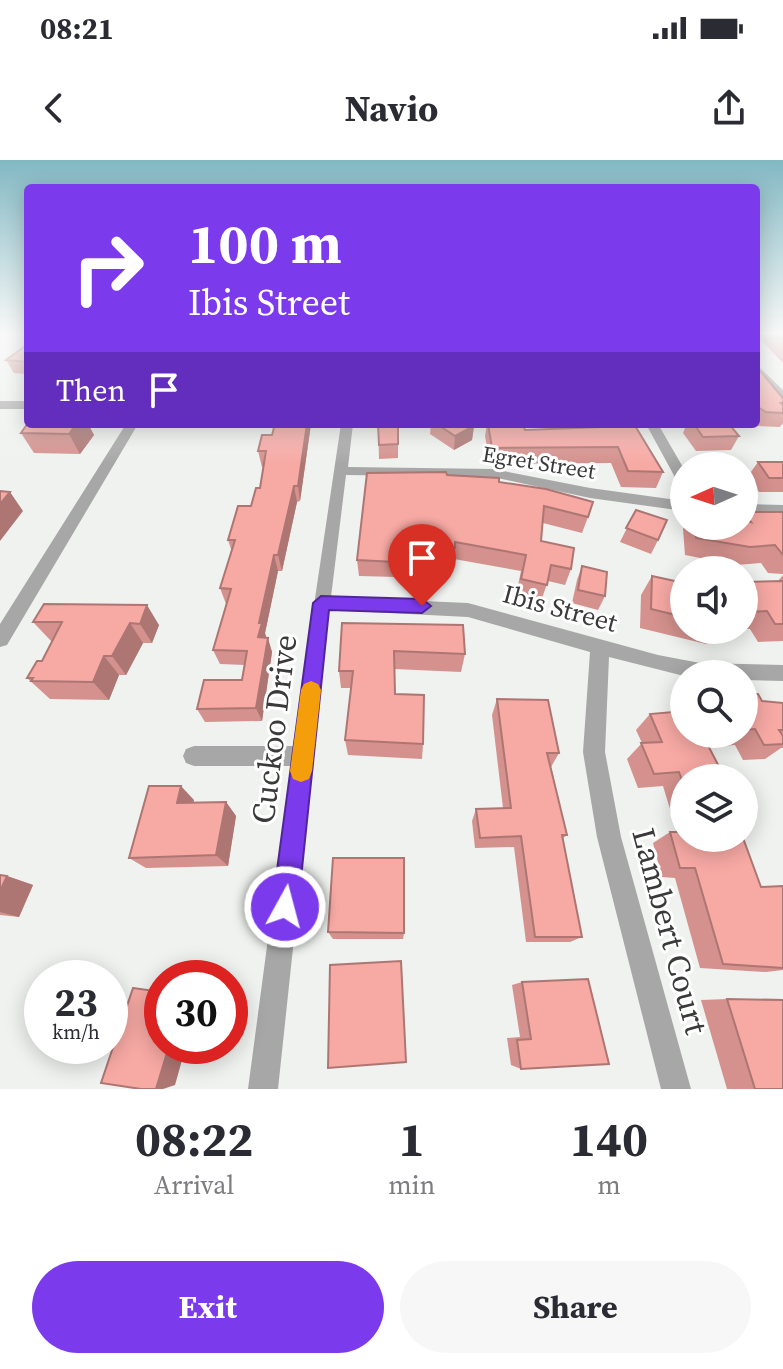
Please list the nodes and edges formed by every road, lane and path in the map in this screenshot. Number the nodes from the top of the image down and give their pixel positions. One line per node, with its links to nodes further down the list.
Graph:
1 (765, 377): 2 (street)
2 (783, 397)
3 (0, 405): 4 (street)
4 (24, 405)
5 (130, 428): 14 (street)
6 (346, 428): 9 (street, Cuckoo Drive)
7 (654, 428): 8 (street)
8 (670, 456)
9 (339, 471): 10 (street, Egret Street); 13 (street, Cuckoo Drive)
10 (670, 504)
11 (758, 510): 12 (street)
12 (782, 511)
13 (321, 603): 15 (street, Ibis Street); 18 (street, Cuckoo Drive)
14 (0, 640)
15 (600, 646): 16 (street, Ibis Street); 20 (street, Lambert Court)
16 (783, 673)
17 (194, 756): 18 (street)
18 (303, 756): 19 (street, Cuckoo Drive)
19 (263, 1089)
20 (676, 1089)

